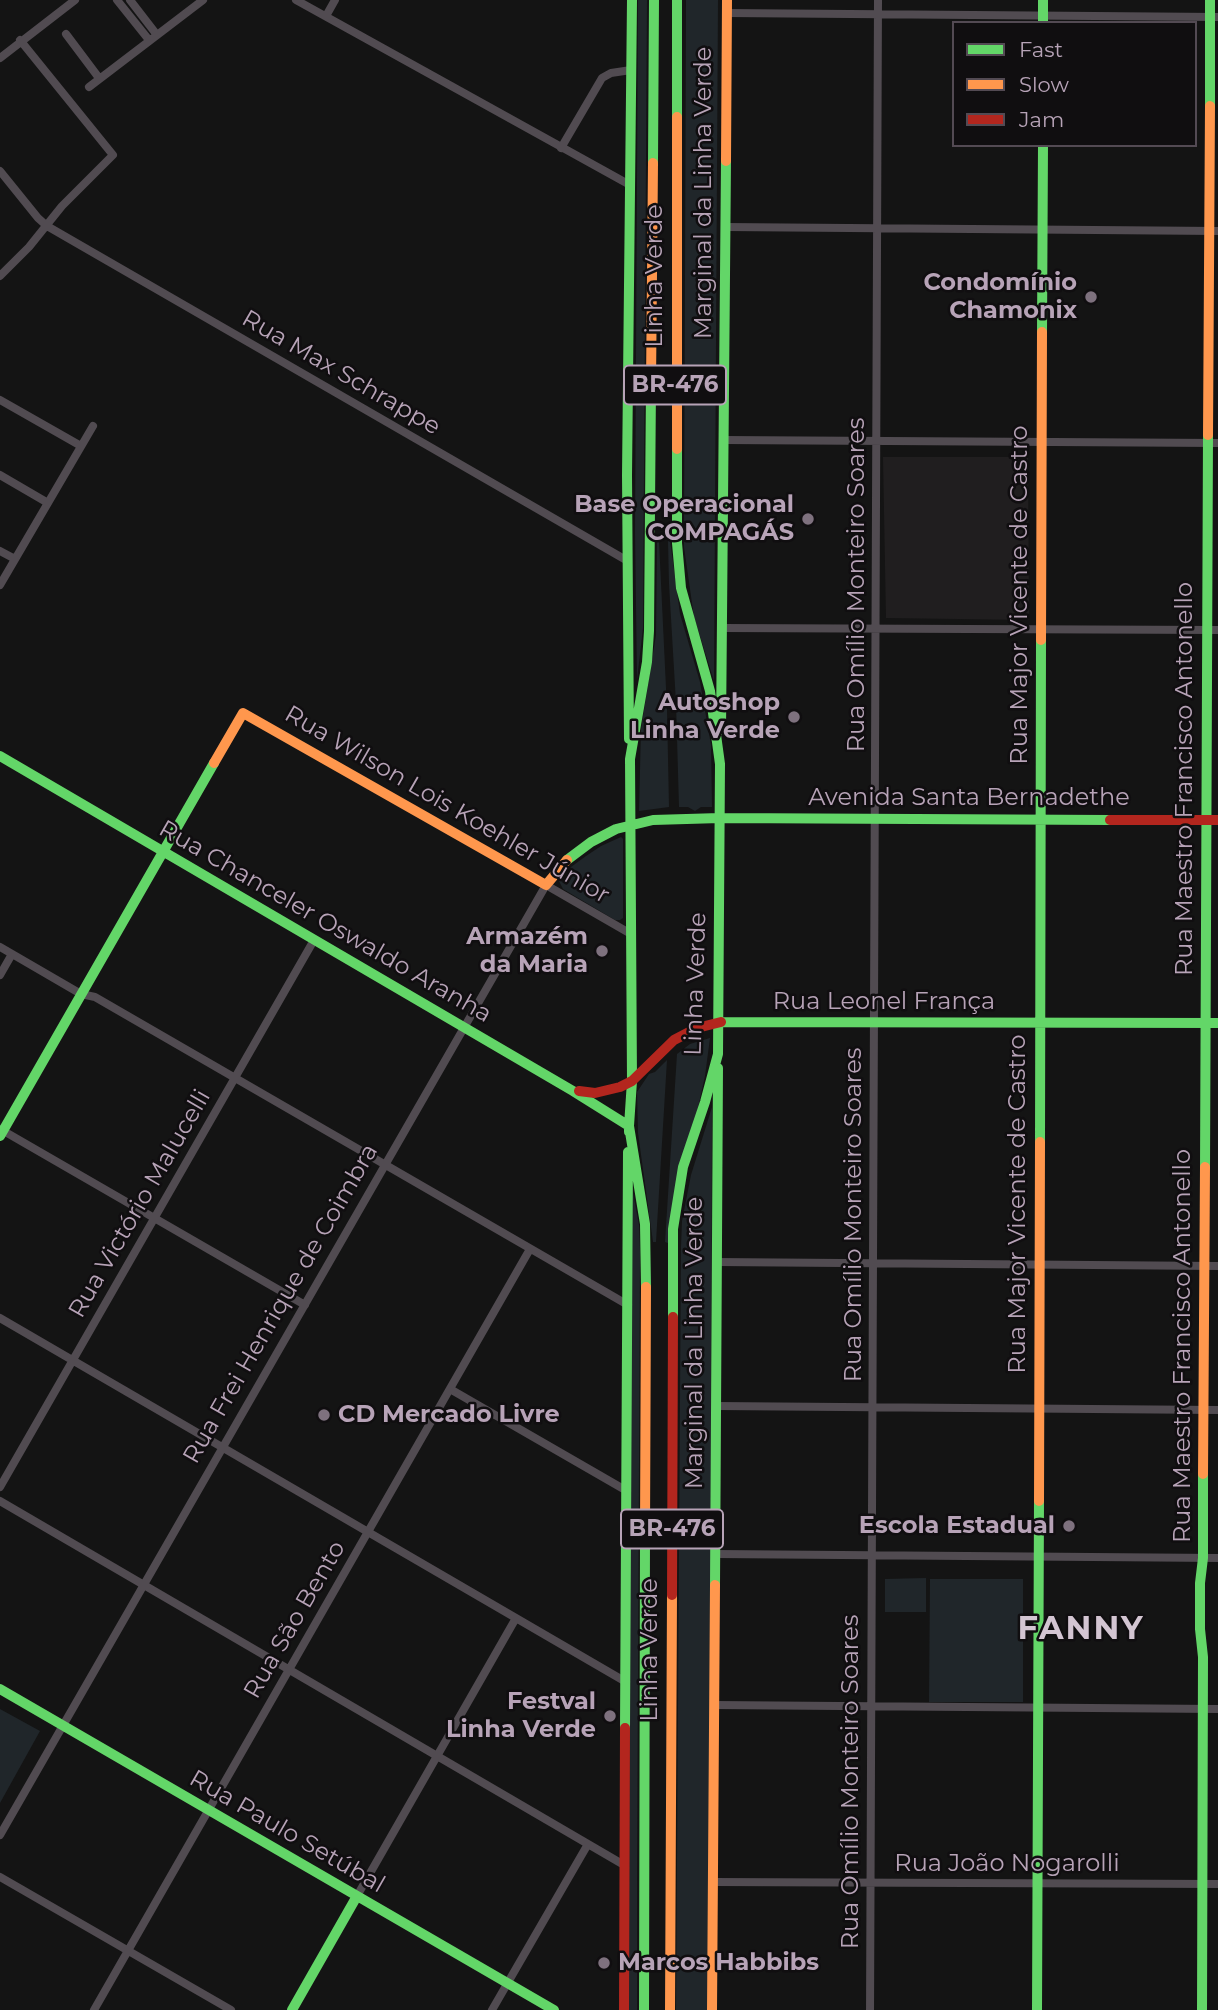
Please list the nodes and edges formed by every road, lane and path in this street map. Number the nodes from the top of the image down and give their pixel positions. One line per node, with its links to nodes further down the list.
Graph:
1 (75, 0): 21 (street)
2 (117, 0): 20 (street)
3 (130, 0): 20 (street)
4 (203, 0): 20 (street)
5 (296, 0): 16 (street)
6 (335, 0): 16 (street)
7 (654, 0): 54 (main road, Linha Verde / BR-476)
8 (677, 0): 55 (main road, Linha Verde / BR-476)
9 (727, 0): 14 (main road, Marginal da Linha Verde)
10 (878, 0): 15 (street, Rua Omílio Monteiro Soares)
11 (1044, 0): 18 (main road)
12 (1210, 0): 17 (main road, Rua Maestro Francisco Antonello)
13 (631, 1): 23 (main road)
14 (727, 13): 15 (street); 31 (main road, Marginal da Linha Verde)
15 (878, 15): 18 (street); 32 (street, Rua Omílio Monteiro Soares)
16 (326, 16): 27 (street)
17 (1214, 17): 18 (street); 34 (main road, Rua Maestro Francisco Antonello)
18 (1043, 19)
19 (66, 34): 24 (street)
20 (153, 37): 24 (street)
21 (20, 40): 22 (street); 30 (street)
22 (0, 58)
23 (631, 70): 27 (street); 29 (main road)
24 (99, 78): 25 (street)
25 (89, 87)
26 (1043, 147): 33 (main road, Rua Major Vicente de Castro)
27 (561, 148): 29 (street)
28 (0, 171): 30 (street, Rua Max Schrappe)
29 (629, 185): 47 (main road)
30 (47, 226): 35 (street); 47 (street, Rua Max Schrappe)
31 (725, 227): 32 (street); 38 (main road, Marginal da Linha Verde)
32 (877, 228): 33 (street); 39 (street, Rua Omílio Monteiro Soares)
33 (1042, 230): 34 (street); 40 (main road, Rua Major Vicente de Castro)
34 (1213, 231): 41 (main road, Rua Maestro Francisco Antonello)
35 (0, 276)
36 (0, 400): 42 (street)
37 (93, 426): 42 (street)
38 (723, 440): 39 (street); 49 (main road, Marginal da Linha Verde)
39 (877, 441): 40 (street); 50 (street, Rua Omílio Monteiro Soares)
40 (1041, 442): 41 (street); 51 (main road, Rua Major Vicente de Castro)
41 (1213, 443): 52 (main road, Rua Maestro Francisco Antonello)
42 (81, 446): 44 (street)
43 (0, 475): 44 (street)
44 (48, 503): 46 (street)
45 (0, 551): 46 (street)
46 (15, 559): 48 (street)
47 (626, 560): 54 (main road)
48 (0, 585)
49 (722, 628): 50 (street); 55 (main road, Marginal da Linha Verde)
50 (876, 628): 51 (street); 57 (street, Rua Omílio Monteiro Soares)
51 (1041, 629): 52 (street); 58 (main road, Rua Major Vicente de Castro)
52 (1213, 630): 59 (main road, Rua Maestro Francisco Antonello)
53 (0, 756): 64 (main road, Rua Chanceler Oswaldo Aranha)
54 (630, 758): 61 (main road, Linha Verde / BR-476)
55 (720, 764): 56 (main road, Linha Verde / BR-476)
56 (720, 818): 57 (main road, Avenida Santa Bernadethe); 61 (main road, Avenida Santa Bernadethe); 72 (main road, Linha Verde / BR-476)
57 (875, 819): 58 (main road, Avenida Santa Bernadethe); 73 (street, Rua Omílio Monteiro Soares)
58 (1040, 819): 59 (main road, Avenida Santa Bernadethe); 74 (main road, Rua Major Vicente de Castro)
59 (1206, 820): 60 (main road, Avenida Santa Bernadethe); 62 (main road, Rua Maestro Francisco Antonello)
60 (1218, 820)
61 (630, 824): 65 (main road, Rua Frei Henrique de Coimbra); 66 (main road, Linha Verde / BR-476)
62 (1206, 837): 63 (main road); 75 (main road, Rua Maestro Francisco Antonello)
63 (1218, 837)
64 (163, 851): 65 (main road, Rua Wilson Lois Koehler Júnior); 67 (main road, Rua Chanceler Oswaldo Aranha); 71 (main road)
65 (546, 886): 66 (street, Rua Wilson Lois Koehler Júnior); 77 (street, Rua Frei Henrique de Coimbra)
66 (631, 934): 80 (main road, Linha Verde / BR-476)
67 (314, 940): 77 (main road, Rua Chanceler Oswaldo Aranha); 79 (street, Rua Victório Malucelli)
68 (0, 947): 69 (street)
69 (12, 954): 70 (street); 71 (street)
70 (0, 975)
71 (81, 994): 79 (street); 83 (main road)
72 (718, 1022): 73 (main road, Rua Leonel França); 78 (main road, Linha Verde / BR-476); 80 (main road, Rua Leonel França)
73 (874, 1022): 74 (main road, Rua Leonel França); 88 (street, Rua Omílio Monteiro Soares)
74 (1040, 1023): 75 (main road, Rua Leonel França); 89 (main road, Rua Major Vicente de Castro)
75 (1206, 1023): 76 (main road, Rua Leonel França); 90 (main road, Rua Maestro Francisco Antonello)
76 (1218, 1023)
77 (464, 1028): 81 (main road, Rua Chanceler Oswaldo Aranha); 84 (street, Rua Frei Henrique de Coimbra)
78 (718, 1054): 87 (main road, Marginal da Linha Verde); 144 (main road, Linha Verde / BR-476)
79 (234, 1078): 84 (street); 85 (street, Rua Victório Malucelli)
80 (632, 1081): 81 (main road, Rua Leonel França); 82 (main road, Linha Verde / BR-476)
81 (573, 1091): 82 (main road, Rua Chanceler Oswaldo Aranha)
82 (629, 1126): 93 (main road); 143 (main road, Linha Verde / BR-476)
83 (1, 1132): 85 (street)
84 (385, 1165): 86 (street); 92 (street, Rua Frei Henrique de Coimbra)
85 (154, 1218): 92 (street); 95 (street, Rua Victório Malucelli)
86 (530, 1249): 93 (street); 96 (street, Rua São Bento)
87 (716, 1262): 88 (street); 97 (main road, Marginal da Linha Verde)
88 (873, 1263): 89 (street); 98 (street, Rua Omílio Monteiro Soares)
89 (1039, 1264): 90 (street); 99 (main road, Rua Major Vicente de Castro)
90 (1204, 1266): 91 (street); 100 (main road, Rua Maestro Francisco Antonello)
91 (1218, 1266)
92 (305, 1305): 102 (street, Rua Frei Henrique de Coimbra)
93 (628, 1305): 104 (main road)
94 (0, 1318): 95 (street)
95 (72, 1360): 102 (street); 103 (street, Rua Victório Malucelli)
96 (450, 1389): 104 (street); 106 (street, Rua São Bento)
97 (716, 1406): 98 (street); 107 (main road, Marginal da Linha Verde)
98 (872, 1407): 99 (street); 108 (street, Rua Omílio Monteiro Soares)
99 (1038, 1408): 100 (street); 109 (main road, Rua Major Vicente de Castro)
100 (1204, 1409): 101 (street); 110 (main road, Rua Maestro Francisco Antonello)
101 (1218, 1410)
102 (223, 1448): 106 (street); 112 (street, Rua Frei Henrique de Coimbra)
103 (0, 1487)
104 (627, 1491): 115 (main road)
105 (0, 1502): 112 (street)
106 (368, 1532): 113 (street); 114 (street, Rua São Bento)
107 (715, 1554): 108 (street); 117 (main road, Marginal da Linha Verde)
108 (872, 1555): 109 (street); 118 (street, Rua Omílio Monteiro Soares)
109 (1038, 1557): 110 (street); 119 (main road, Rua Major Vicente de Castro)
110 (1203, 1558): 111 (street); 120 (main road, Rua Maestro Francisco Antonello)
111 (1218, 1558)
112 (144, 1585): 114 (street); 122 (street, Rua Frei Henrique de Coimbra)
113 (516, 1618): 115 (street); 123 (street)
114 (289, 1670): 123 (street); 124 (street, Rua São Bento)
115 (626, 1682): 127 (main road)
116 (0, 1689): 122 (main road, Rua Paulo Setúbal)
117 (714, 1705): 118 (street); 129 (main road, Marginal da Linha Verde)
118 (871, 1706): 119 (street); 130 (street, Rua Omílio Monteiro Soares)
119 (1038, 1708): 120 (street); 131 (main road, Rua Major Vicente de Castro)
120 (1203, 1709): 121 (street); 132 (main road, Rua Maestro Francisco Antonello)
121 (1218, 1709)
122 (63, 1726): 124 (main road, Rua Paulo Setúbal); 125 (street, Rua Frei Henrique de Coimbra)
123 (437, 1756): 126 (street); 134 (street)
124 (208, 1810): 134 (main road, Rua Paulo Setúbal); 135 (street, Rua São Bento)
125 (0, 1836)
126 (587, 1843): 127 (street); 136 (street)
127 (624, 1865): 142 (main road)
128 (0, 1877): 135 (street)
129 (713, 1882): 130 (street, Rua João Nogarolli); 145 (main road, Marginal da Linha Verde)
130 (870, 1883): 131 (street, Rua João Nogarolli); 146 (street, Rua Omílio Monteiro Soares)
131 (1037, 1883): 132 (street, Rua João Nogarolli); 147 (main road, Rua Major Vicente de Castro)
132 (1202, 1884): 133 (street, Rua João Nogarolli); 148 (main road, Rua Maestro Francisco Antonello)
133 (1218, 1884)
134 (357, 1896): 136 (main road, Rua Paulo Setúbal); 139 (main road)
135 (128, 1951): 137 (street, Rua São Bento); 138 (street)
136 (508, 1983): 140 (street); 141 (main road, Rua Paulo Setúbal)
137 (94, 2010)
138 (230, 2010)
139 (292, 2010)
140 (492, 2010)
141 (554, 2010)
142 (624, 2010)
143 (644, 2010)
144 (670, 2010)
145 (712, 2010)
146 (870, 2010)
147 (1037, 2010)
148 (1202, 2010)

